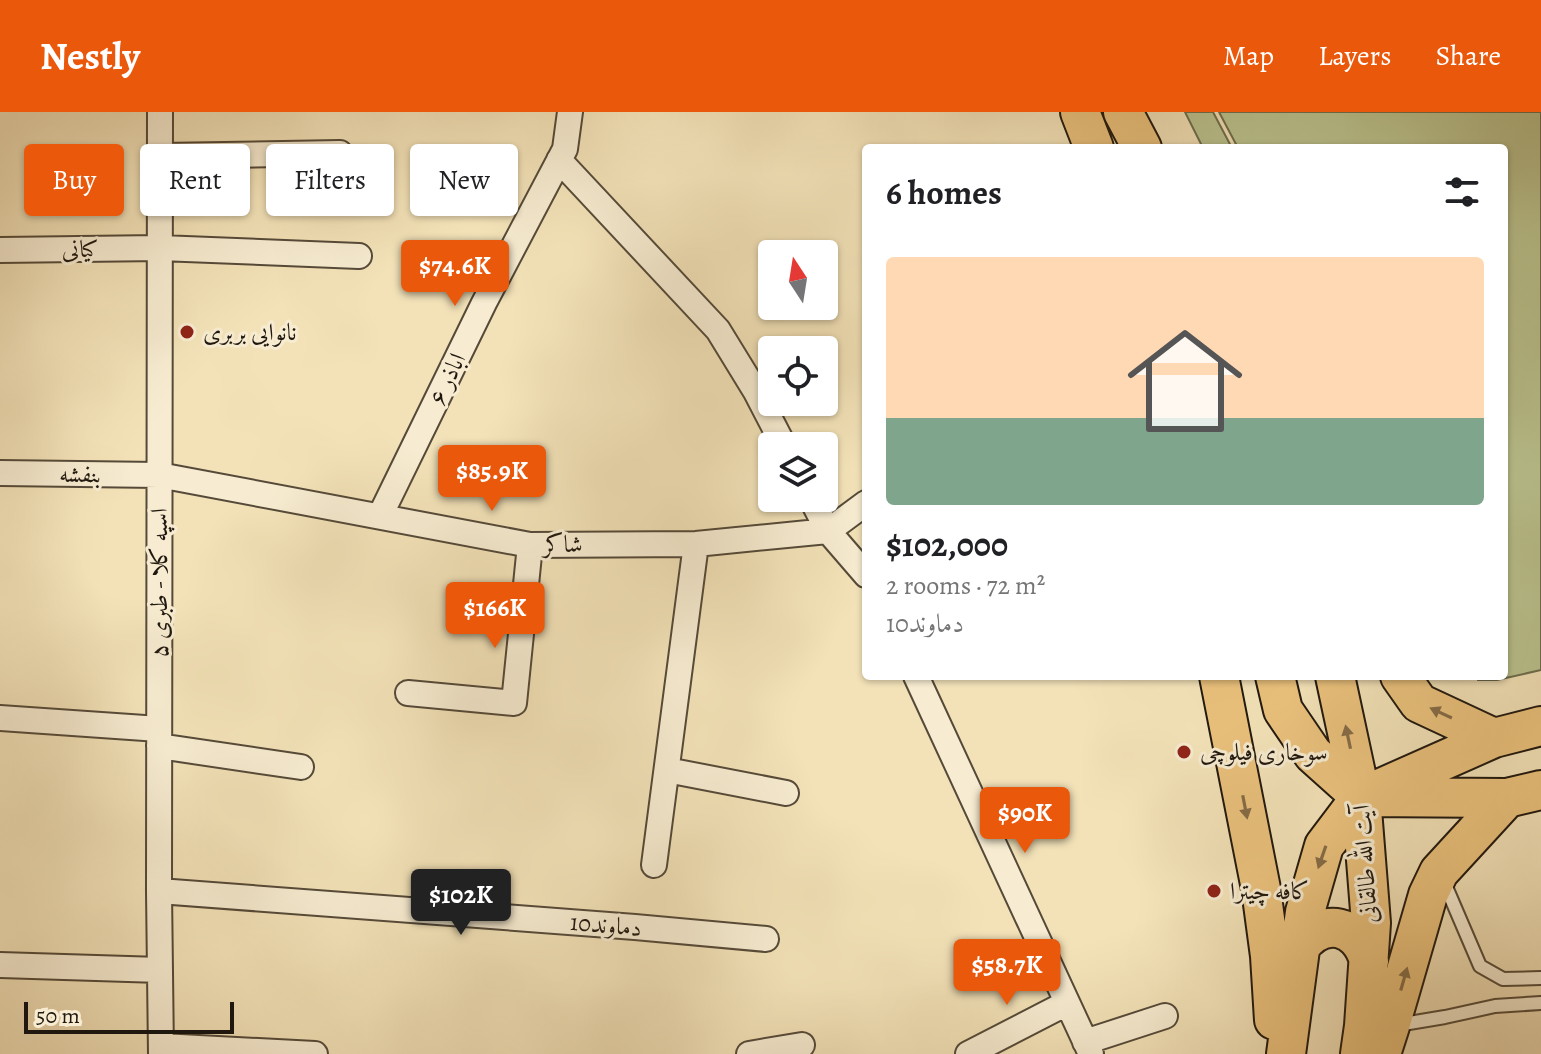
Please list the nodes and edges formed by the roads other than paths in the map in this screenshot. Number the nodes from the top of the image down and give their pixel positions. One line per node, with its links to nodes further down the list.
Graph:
1 (160, 112): 5 (street, اسپه کلا - طبری ۵)
2 (570, 112): 8 (street, اباذر ۶)
3 (1080, 112): 6 (main road)
4 (1123, 112): 7 (main road)
5 (160, 144)
6 (1092, 144)
7 (1140, 144)
8 (559, 160): 13 (street); 18 (street, اباذر ۶)
9 (160, 216): 10 (street, اسپه کلا - طبری ۵)
10 (160, 248): 11 (street, کیانی); 12 (street, کیانی); 15 (street, اسپه کلا - طبری ۵)
11 (0, 250)
12 (359, 256)
13 (777, 432)
14 (0, 473): 15 (street, بنفشه)
15 (159, 475): 18 (street, شاکر); 32 (street, اسپه کلا - طبری ۵)
16 (862, 506): 19 (street)
17 (818, 512): 19 (street)
18 (380, 516): 21 (street, شاکر)
19 (828, 531): 20 (street, شاکر); 22 (street)
20 (696, 544): 21 (street, شاکر); 35 (street)
21 (530, 545): 29 (street)
22 (862, 570)
23 (918, 680): 48 (street)
24 (1220, 680): 58 (main road, one-way to 58)
25 (1276, 680): 26 (main road); 38 (main road)
26 (1332, 680)
27 (1335, 680): 38 (main road, آیت الله طالقانی, one-way to 27)
28 (1403, 680): 33 (main road, one-way to 28)
29 (408, 693)
30 (0, 718): 32 (street)
31 (1541, 726): 33 (main road)
32 (159, 738): 34 (street); 41 (street, اسپه کلا - طبری ۵)
33 (1494, 738): 38 (main road)
34 (301, 767)
35 (667, 770): 36 (street); 39 (street)
36 (786, 793)
37 (1524, 794): 38 (main road); 40 (main road)
38 (1361, 797): 43 (main road, one-way to 43); 44 (main road, آیت الله طالقانی)
39 (654, 865)
40 (1439, 872): 47 (lane); 51 (main road, one-way to 40)
41 (159, 891): 42 (street, دماوند10); 46 (street, اسپه کلا - طبری ۵)
42 (766, 939)
43 (1300, 947): 44 (main road); 59 (main road)
44 (1369, 961): 60 (main road, آیت الله طالقانی)
45 (0, 965): 46 (street)
46 (160, 970): 54 (street, اسپه کلا - طبری ۵)
47 (1541, 978)
48 (1067, 1003): 53 (street); 57 (street)
49 (1541, 1003): 51 (lane)
50 (1165, 1016): 53 (street)
51 (1386, 1040)
52 (802, 1045): 56 (street)
53 (1088, 1048)
54 (161, 1050): 55 (street)
55 (315, 1054)
56 (749, 1054)
57 (968, 1054)
58 (1278, 1054)
59 (1286, 1054)
60 (1360, 1054)

